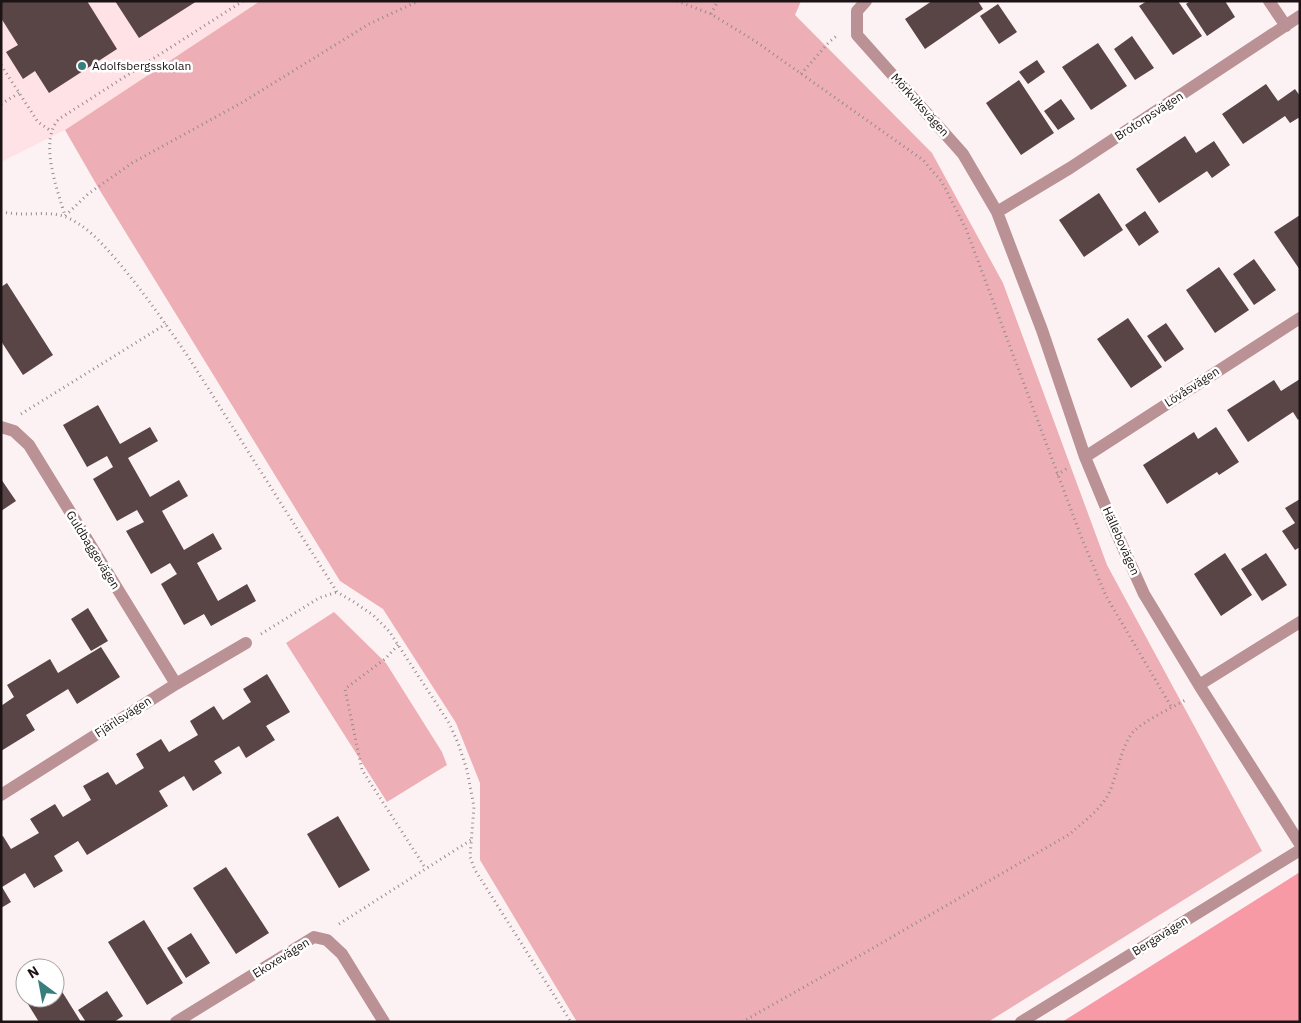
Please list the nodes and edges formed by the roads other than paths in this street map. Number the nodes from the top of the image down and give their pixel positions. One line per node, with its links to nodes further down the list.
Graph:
1 (866, 1): 5 (street, Mörkviksvägen)
2 (1269, 1): 4 (street)
3 (1300, 16): 4 (street, Brotorpsvägen)
4 (1286, 26): 5 (street, Brotorpsvägen)
5 (996, 212): 8 (street, Hällebovägen)
6 (1300, 318): 8 (street, Lövåsvägen)
7 (1, 427): 11 (street, Guldbaggevägen)
8 (1085, 457): 12 (street, Hällebovägen)
9 (1300, 622): 12 (street)
10 (246, 643): 11 (street, Fjärilsvägen)
11 (176, 684): 13 (street, Fjärilsvägen)
12 (1199, 685): 14 (street, Hällebovägen)
13 (1, 795)
14 (1300, 844)
15 (1300, 850): 18 (street, Bergavägen)
16 (176, 1022): 17 (street, Ekoxevägen)
17 (384, 1022)
18 (1021, 1022)

